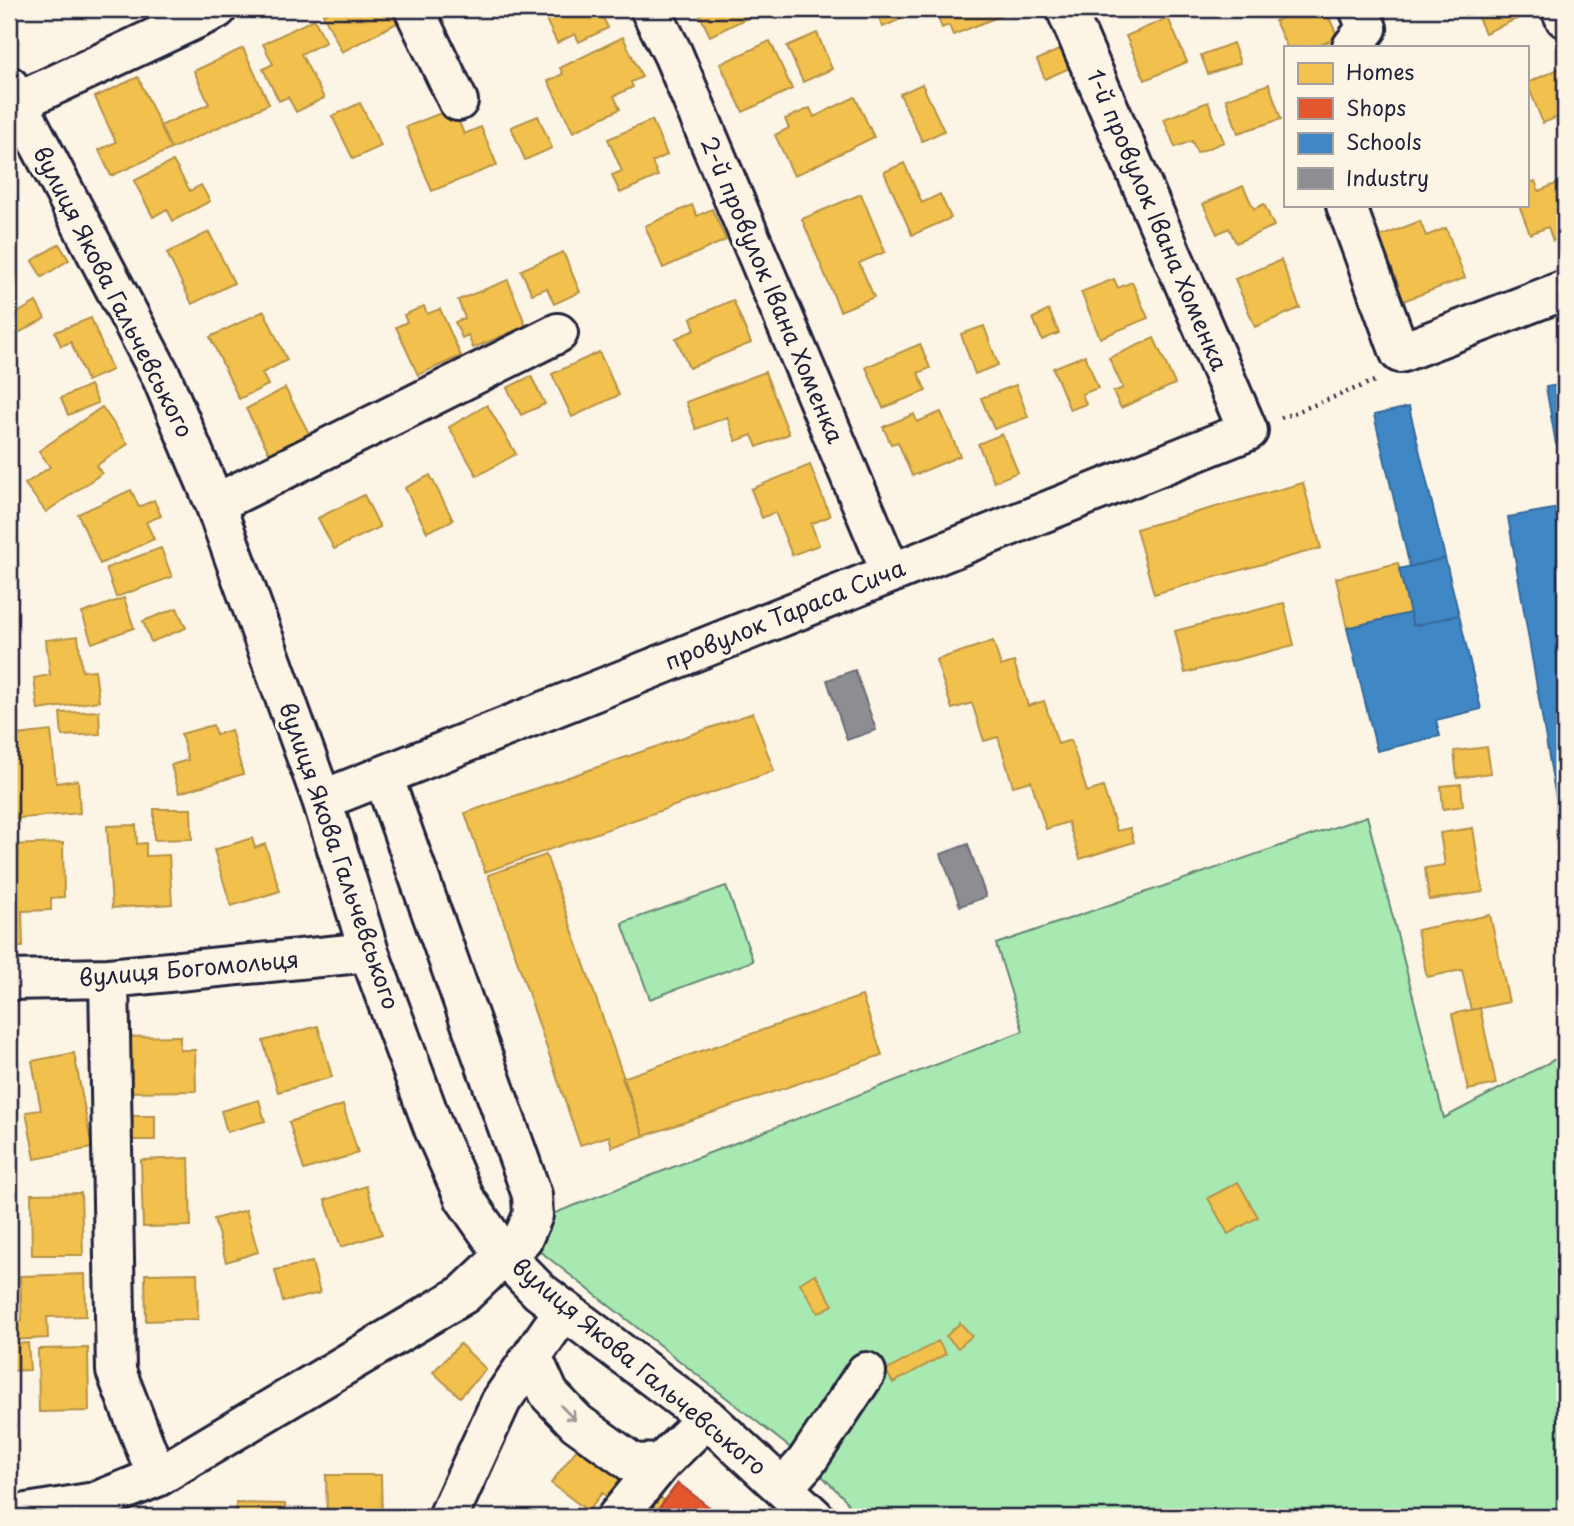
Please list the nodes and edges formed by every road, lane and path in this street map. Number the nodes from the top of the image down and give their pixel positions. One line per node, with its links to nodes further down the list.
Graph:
1 (217, 9): 9 (street)
2 (414, 9): 10 (street)
3 (650, 9): 16 (street, 2-й провулок Івана Хоменка)
4 (1066, 9): 14 (street, 1-й провулок Івана Хоменка)
5 (1359, 9): 8 (street)
6 (1561, 9): 7 (street)
7 (1565, 18)
8 (1353, 46)
9 (13, 94): 15 (street, вулиця Якова Гальчевського)
10 (458, 101)
11 (1346, 206): 12 (street)
12 (1565, 290)
13 (558, 333): 15 (street)
14 (1248, 431): 16 (street, провулок Тараса Сича)
15 (215, 504): 18 (street, вулиця Якова Гальчевського)
16 (891, 573): 17 (street, провулок Тараса Сича)
17 (383, 776): 18 (street, провулок Тараса Сича); 22 (street)
18 (322, 800): 19 (street, вулиця Якова Гальчевського)
19 (369, 953): 20 (street, вулиця Богомольця); 22 (street, вулиця Якова Гальчевського)
20 (109, 978): 21 (street, вулиця Богомольця); 28 (street)
21 (9, 980)
22 (504, 1255): 23 (street, вулиця Якова Гальчевського); 28 (street)
23 (564, 1310): 24 (street); 26 (street, вулиця Якова Гальчевського)
24 (532, 1356): 27 (street, one-way to 27); 30 (street)
25 (866, 1372): 29 (street)
26 (707, 1418): 27 (street); 29 (street, вулиця Якова Гальчевського)
27 (661, 1463): 32 (street)
28 (157, 1477): 31 (street)
29 (783, 1488): 33 (street, вулиця Якова Гальчевського)
30 (455, 1515)
31 (9, 1517)
32 (617, 1517)
33 (814, 1517)

